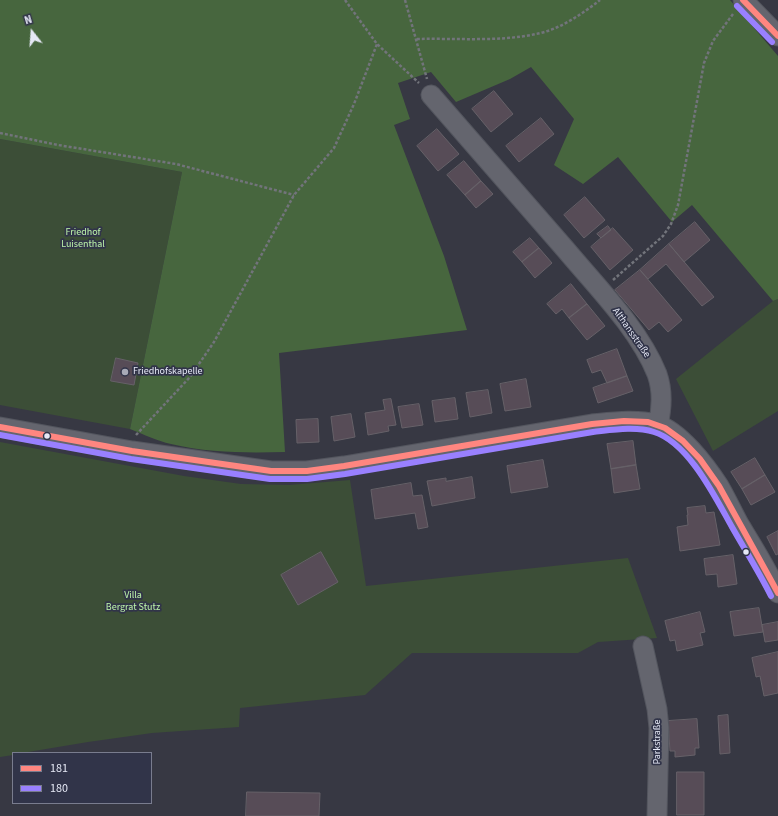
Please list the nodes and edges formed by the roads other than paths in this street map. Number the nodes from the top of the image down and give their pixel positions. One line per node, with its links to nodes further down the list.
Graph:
1 (738, 5): 2 (street)
2 (778, 36)
3 (431, 94): 4 (street, Althansstraße)
4 (658, 425): 5 (street); 6 (street)
5 (0, 427)
6 (778, 593)
7 (644, 646): 8 (street, Parkstraße)
8 (657, 816)

